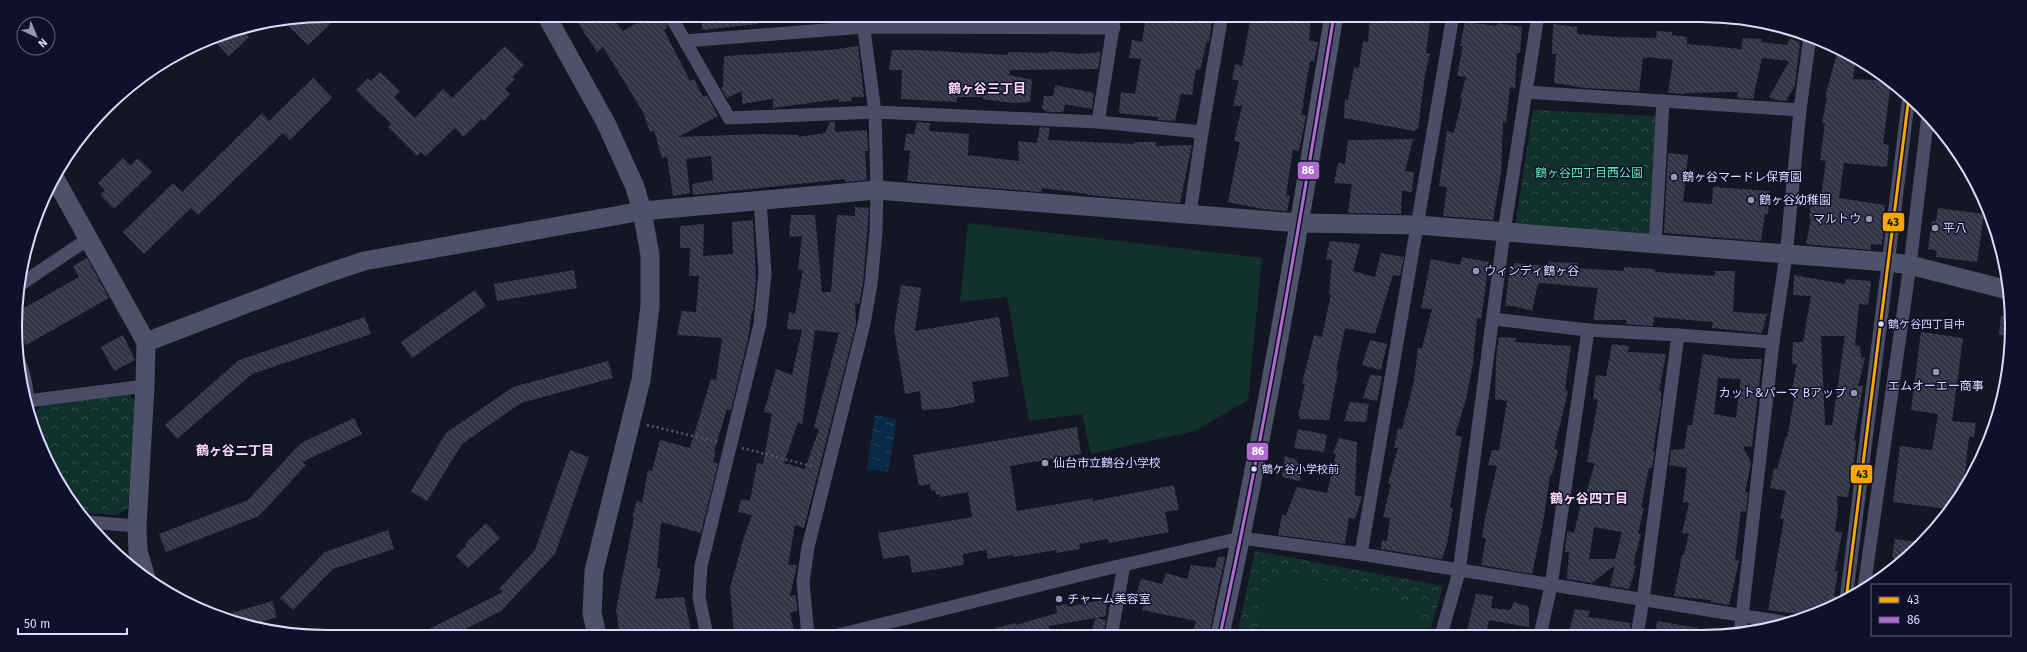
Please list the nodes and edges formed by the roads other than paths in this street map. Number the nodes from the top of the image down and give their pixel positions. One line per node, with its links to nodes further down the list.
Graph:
1 (550, 22): 23 (street)
2 (674, 22): 10 (street)
3 (854, 22): 10 (street)
4 (863, 22): 16 (street)
5 (1115, 22): 17 (street)
6 (1221, 22): 19 (street)
7 (1333, 22): 25 (street)
8 (1452, 22): 26 (street)
9 (1537, 22): 12 (street)
10 (686, 41): 16 (street)
11 (1809, 42): 15 (street)
12 (1526, 92): 13 (street); 27 (street)
13 (1663, 101): 15 (street); 29 (street)
14 (1908, 104): 31 (street)
15 (1800, 110): 30 (street)
16 (875, 112): 17 (street); 21 (street)
17 (1098, 122): 19 (street)
18 (1927, 123): 32 (street)
19 (1202, 132): 24 (street)
20 (58, 184): 28 (street)
21 (877, 190): 22 (street); 24 (street); 58 (street)
22 (760, 200): 23 (street); 57 (street)
23 (642, 211): 38 (street); 56 (street)
24 (1190, 213): 25 (street)
25 (1300, 223): 26 (street); 44 (street)
26 (1417, 225): 27 (street); 45 (street)
27 (1504, 232): 29 (street); 35 (street)
28 (88, 239): 33 (street); 38 (street)
29 (1655, 245): 30 (street)
30 (1786, 256): 31 (street); 39 (street)
31 (1888, 262): 32 (street); 51 (street)
32 (1910, 265): 34 (street); 49 (street)
33 (26, 281)
34 (2002, 289)
35 (1493, 319): 36 (street); 48 (street)
36 (1588, 330): 37 (street); 50 (street)
37 (1678, 335): 39 (street); 52 (street)
38 (146, 342): 40 (street)
39 (1773, 342): 53 (street)
40 (145, 386): 41 (street); 43 (street)
41 (32, 405)
42 (94, 523): 43 (street)
43 (137, 526): 47 (street)
44 (1241, 538): 45 (street); 46 (street); 61 (street)
45 (1361, 554): 48 (street)
46 (1124, 565): 59 (street); 60 (street)
47 (143, 569)
48 (1459, 572): 50 (street); 62 (street)
49 (1865, 582)
50 (1551, 586): 52 (street); 63 (street)
51 (1847, 592)
52 (1643, 600): 53 (street); 64 (street)
53 (1742, 616): 54 (street); 55 (street)
54 (1775, 621)
55 (1741, 627)
56 (596, 630)
57 (706, 630)
58 (807, 630)
59 (859, 630)
60 (1112, 630)
61 (1221, 630)
62 (1443, 630)
63 (1541, 630)
64 (1638, 630)

